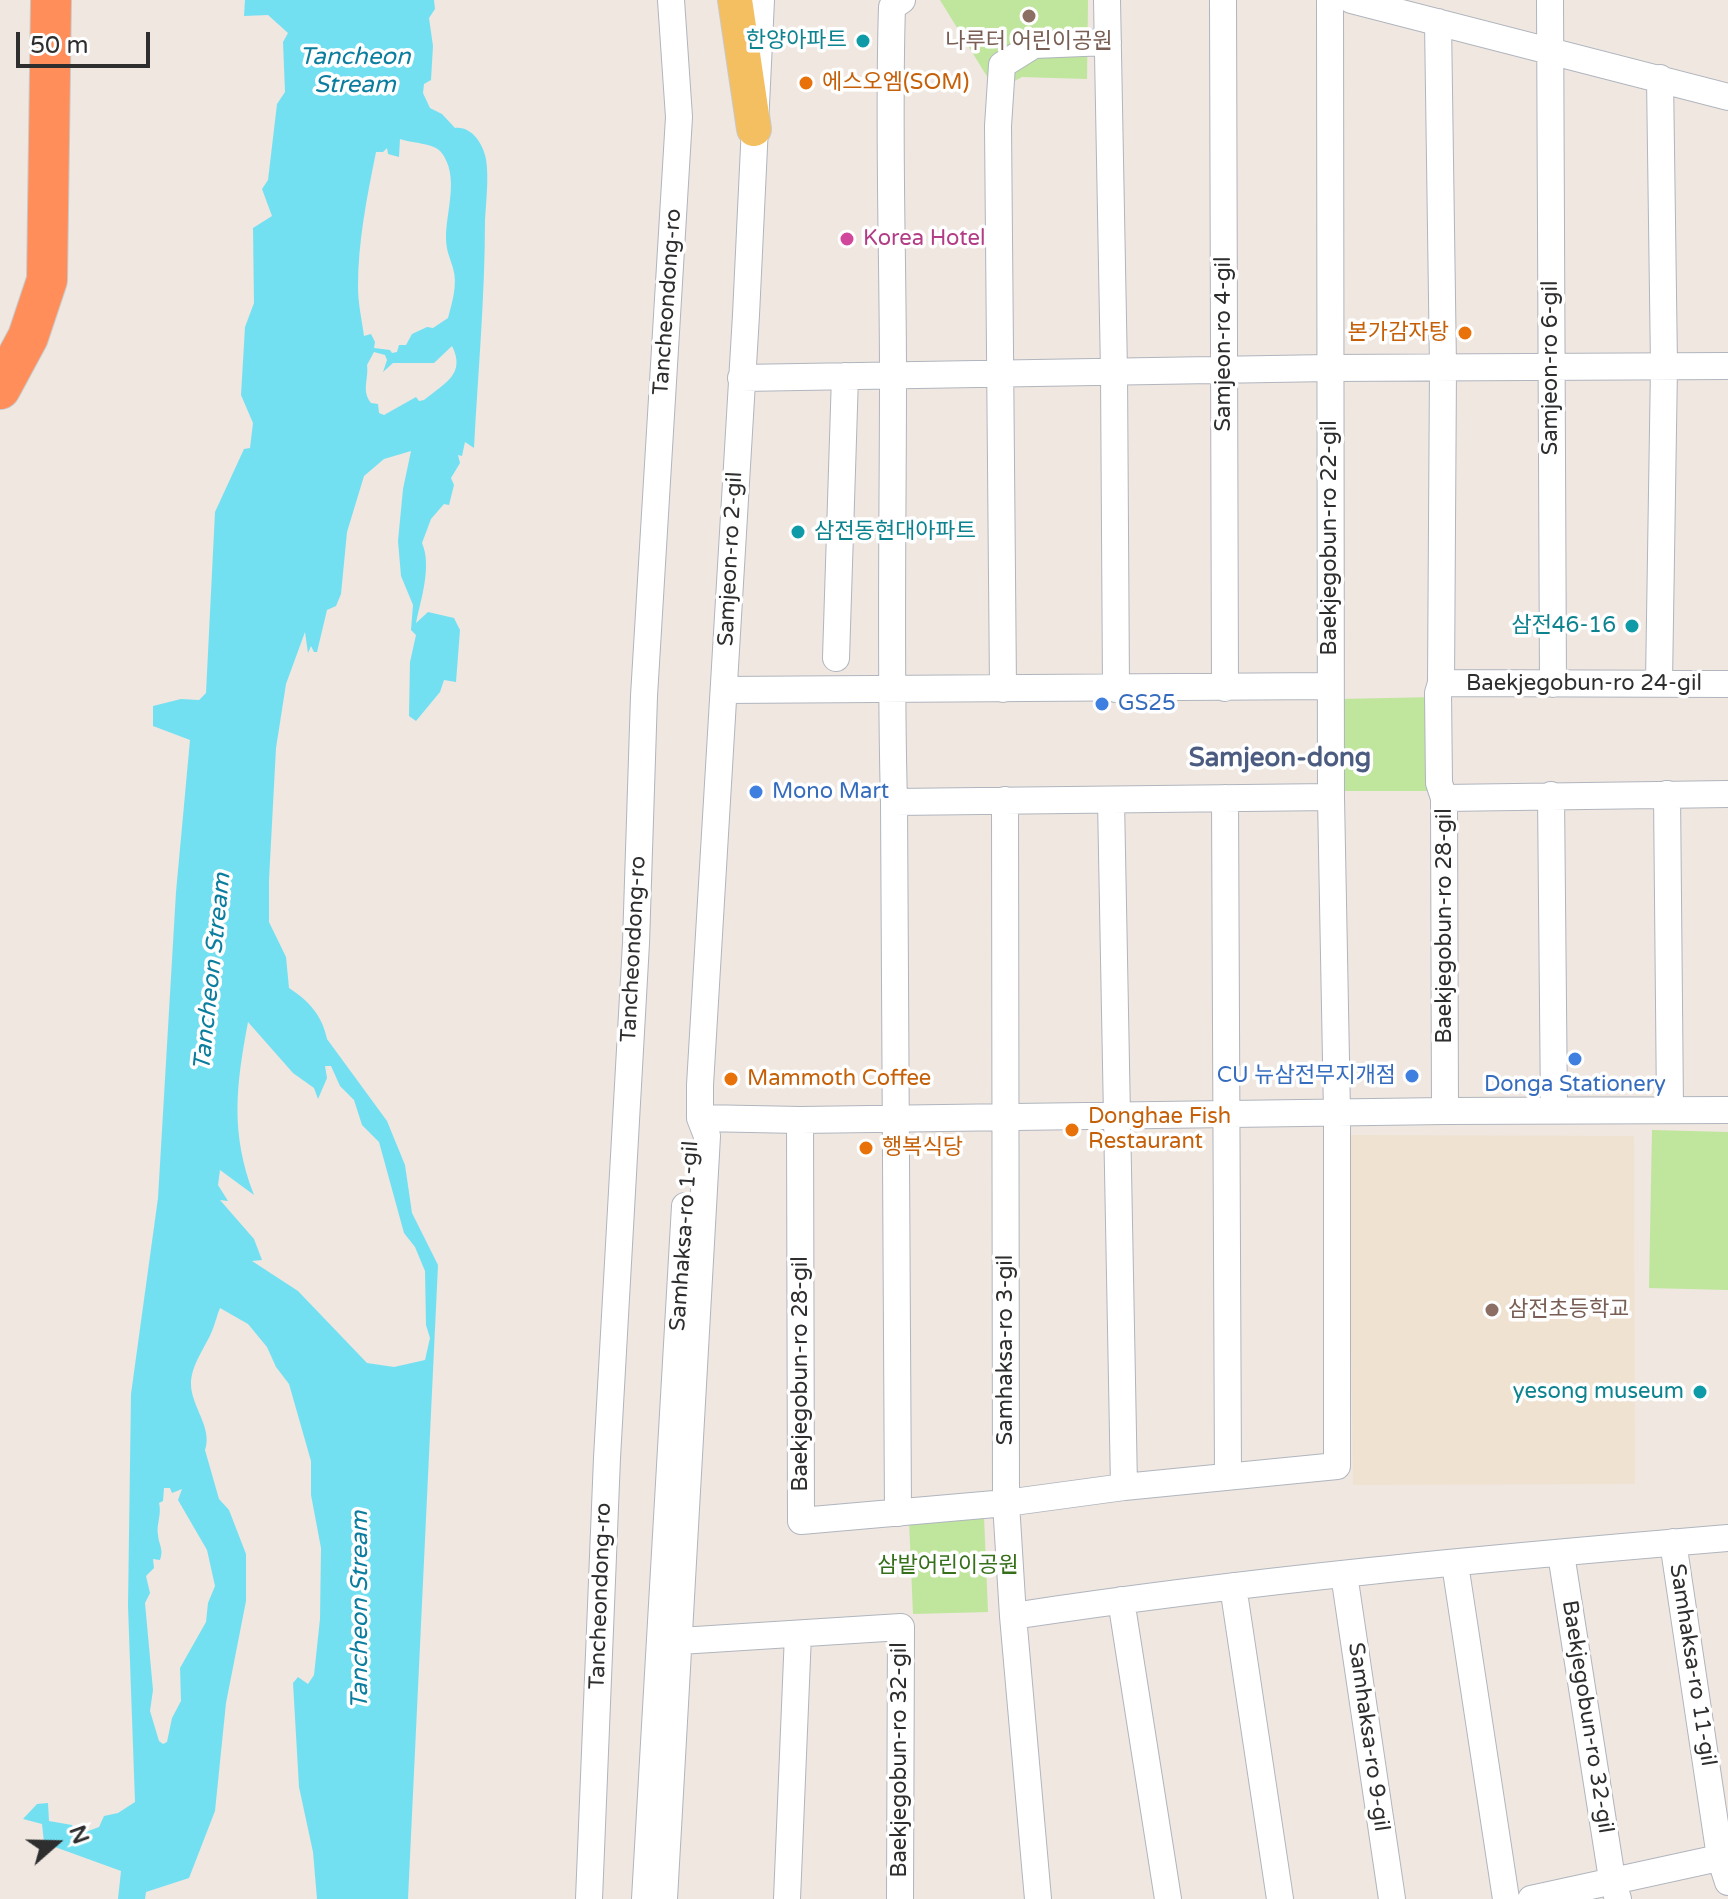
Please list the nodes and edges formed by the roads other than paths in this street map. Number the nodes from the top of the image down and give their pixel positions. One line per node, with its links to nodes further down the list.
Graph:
1 (51, 0): 30 (highway)
2 (671, 0): 78 (street, Tancheondong-ro)
3 (735, 0): 18 (main road)
4 (761, 0): 13 (street, Samjeon-ro 2-gil)
5 (775, 0): 13 (street)
6 (902, 0): 27 (street)
7 (1107, 0): 14 (street)
8 (1223, 0): 24 (street, Samjeon-ro 4-gil)
9 (1330, 0): 23 (street, Baekjegobun-ro 22-gil)
10 (1351, 0): 12 (street)
11 (1550, 0): 15 (street, Samjeon-ro 6-gil)
12 (1438, 22): 15 (street); 21 (street)
13 (759, 37): 18 (street, Samjeon-ro 2-gil)
14 (1108, 42): 25 (street); 26 (street)
15 (1550, 53): 16 (street); 22 (street, Samjeon-ro 6-gil)
16 (1660, 78): 17 (street); 19 (street)
17 (1728, 97)
18 (754, 129): 29 (street, Samjeon-ro 2-gil)
19 (1664, 366): 20 (street); 22 (street); 32 (street)
20 (1728, 366)
21 (1443, 367): 22 (street); 23 (street); 33 (street)
22 (1551, 367): 34 (street, Samjeon-ro 6-gil)
23 (1330, 368): 24 (street); 36 (street, Baekjegobun-ro 22-gil)
24 (1225, 369): 25 (street); 38 (street, Samjeon-ro 4-gil)
25 (1114, 372): 26 (street); 40 (street)
26 (1001, 374): 27 (street); 39 (street)
27 (893, 375): 28 (street); 37 (street)
28 (845, 376): 29 (street); 31 (street)
29 (741, 378): 41 (street, Samjeon-ro 2-gil)
30 (0, 389)
31 (836, 658)
32 (1659, 682): 34 (street, Baekjegobun-ro 24-gil); 35 (street, Baekjegobun-ro 24-gil)
33 (1441, 683): 34 (street, Baekjegobun-ro 24-gil); 47 (street)
34 (1553, 684)
35 (1728, 684)
36 (1330, 686): 38 (street, Baekjegobun-ro 22-gil); 45 (street)
37 (890, 688): 39 (street, Baekjegobun-ro 22-gil); 41 (street, Baekjegobun-ro 22-gil); 50 (street)
38 (1225, 688): 40 (street, Baekjegobun-ro 22-gil)
39 (1003, 689): 40 (street, Baekjegobun-ro 22-gil)
40 (1116, 689)
41 (724, 690): 59 (street, Samjeon-ro 2-gil)
42 (1667, 794): 43 (street, Baekjegobun-ro 28-gil); 44 (street, Baekjegobun-ro 28-gil); 51 (street)
43 (1728, 794)
44 (1551, 795): 47 (street, Baekjegobun-ro 28-gil); 52 (street)
45 (1331, 797): 46 (street); 55 (street)
46 (1225, 798): 49 (street); 56 (street)
47 (1444, 798): 54 (street, Baekjegobun-ro 28-gil)
48 (1005, 800): 49 (street); 50 (street); 57 (street, Samhaksa-ro 3-gil)
49 (1111, 800): 58 (street)
50 (894, 802): 60 (street)
51 (1670, 1109): 52 (street); 53 (street)
52 (1554, 1110): 54 (street)
53 (1728, 1110)
54 (1445, 1111): 55 (street)
55 (1337, 1113): 56 (street); 62 (street)
56 (1227, 1115): 58 (street); 62 (street)
57 (1006, 1116): 58 (street); 60 (street); 64 (street, Samhaksa-ro 3-gil)
58 (1116, 1116): 63 (street)
59 (700, 1118): 61 (street); 75 (street, Samhaksa-ro 1-gil)
60 (896, 1118): 61 (street); 65 (street)
61 (800, 1120): 65 (street, Baekjegobun-ro 28-gil)
62 (1228, 1476): 63 (street)
63 (1124, 1487): 64 (street)
64 (1006, 1503): 65 (street); 73 (street, Samhaksa-ro 3-gil)
65 (898, 1513)
66 (1728, 1538): 67 (street)
67 (1673, 1542): 68 (street); 76 (street, Samhaksa-ro 11-gil)
68 (1561, 1554): 69 (street); 77 (street, Baekjegobun-ro 32-gil)
69 (1455, 1564): 70 (street); 87 (street)
70 (1344, 1574): 71 (street); 86 (street, Samhaksa-ro 9-gil)
71 (1233, 1586): 72 (street); 85 (street)
72 (1121, 1600): 73 (street); 84 (street)
73 (1013, 1616): 83 (street, Samhaksa-ro 3-gil)
74 (798, 1634): 75 (street, Baekjegobun-ro 32-gil); 81 (street); 82 (street, Baekjegobun-ro 32-gil)
75 (669, 1642): 79 (street, Samhaksa-ro 1-gil); 80 (street, Samhaksa-ro 1-gil)
76 (1725, 1865): 77 (street)
77 (1615, 1889): 88 (street)
78 (589, 1899)
79 (645, 1899)
80 (664, 1899)
81 (787, 1899)
82 (900, 1899)
83 (1038, 1899)
84 (1168, 1899)
85 (1280, 1899)
86 (1392, 1899)
87 (1506, 1899)
88 (1531, 1899)

